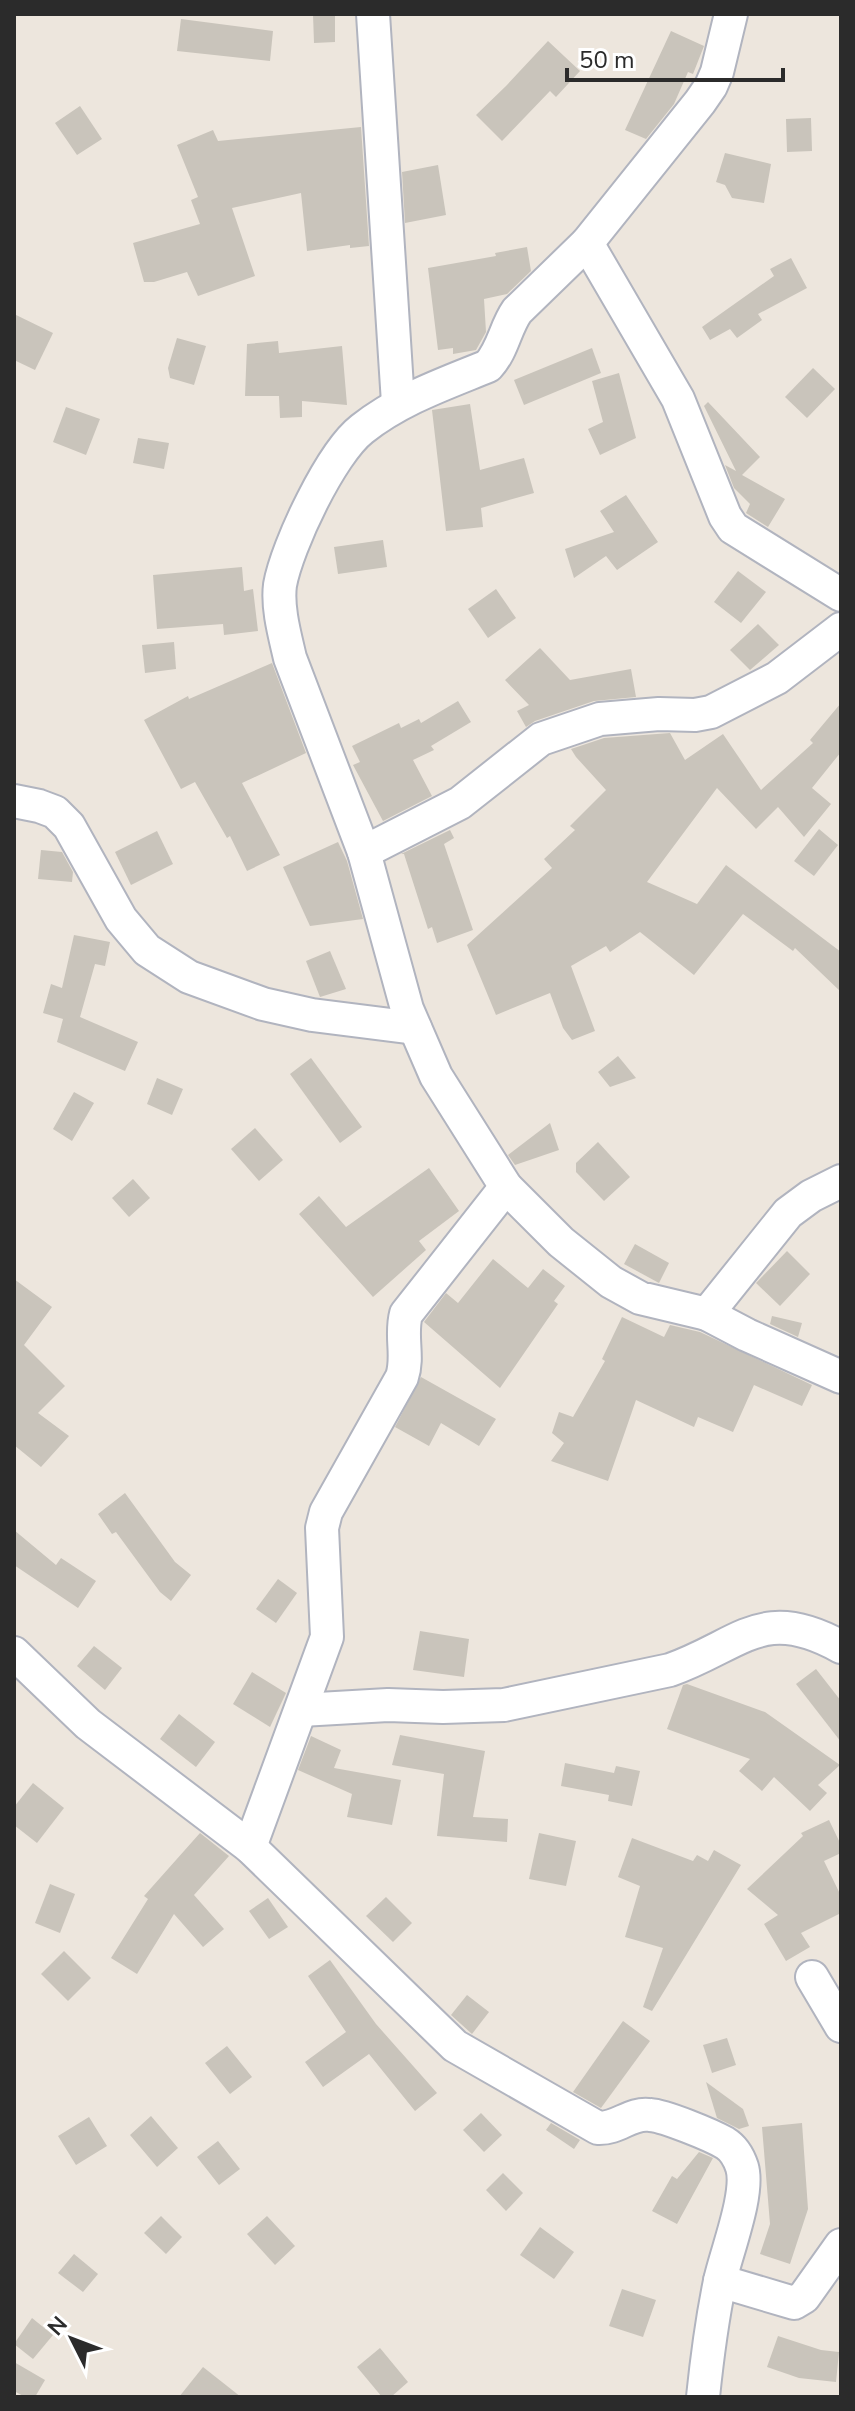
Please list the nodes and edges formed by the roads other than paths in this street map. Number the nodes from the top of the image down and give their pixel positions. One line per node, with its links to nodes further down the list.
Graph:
1 (373, 14): 4 (street)
2 (731, 14): 3 (street)
3 (587, 243): 4 (street); 5 (street)
4 (398, 403): 8 (street)
5 (841, 595)
6 (841, 629): 8 (street)
7 (14, 801): 9 (street)
8 (364, 852): 9 (street)
9 (415, 1028): 11 (street)
10 (841, 1181): 12 (street)
11 (506, 1187): 12 (street); 16 (street)
12 (707, 1314): 13 (street)
13 (841, 1377)
14 (841, 1647): 16 (street)
15 (14, 1653): 17 (street)
16 (301, 1710): 17 (street)
17 (250, 1847): 21 (street)
18 (812, 1977): 19 (street)
19 (841, 2026)
20 (841, 2245): 21 (street)
21 (720, 2281): 22 (street)
22 (703, 2397)

